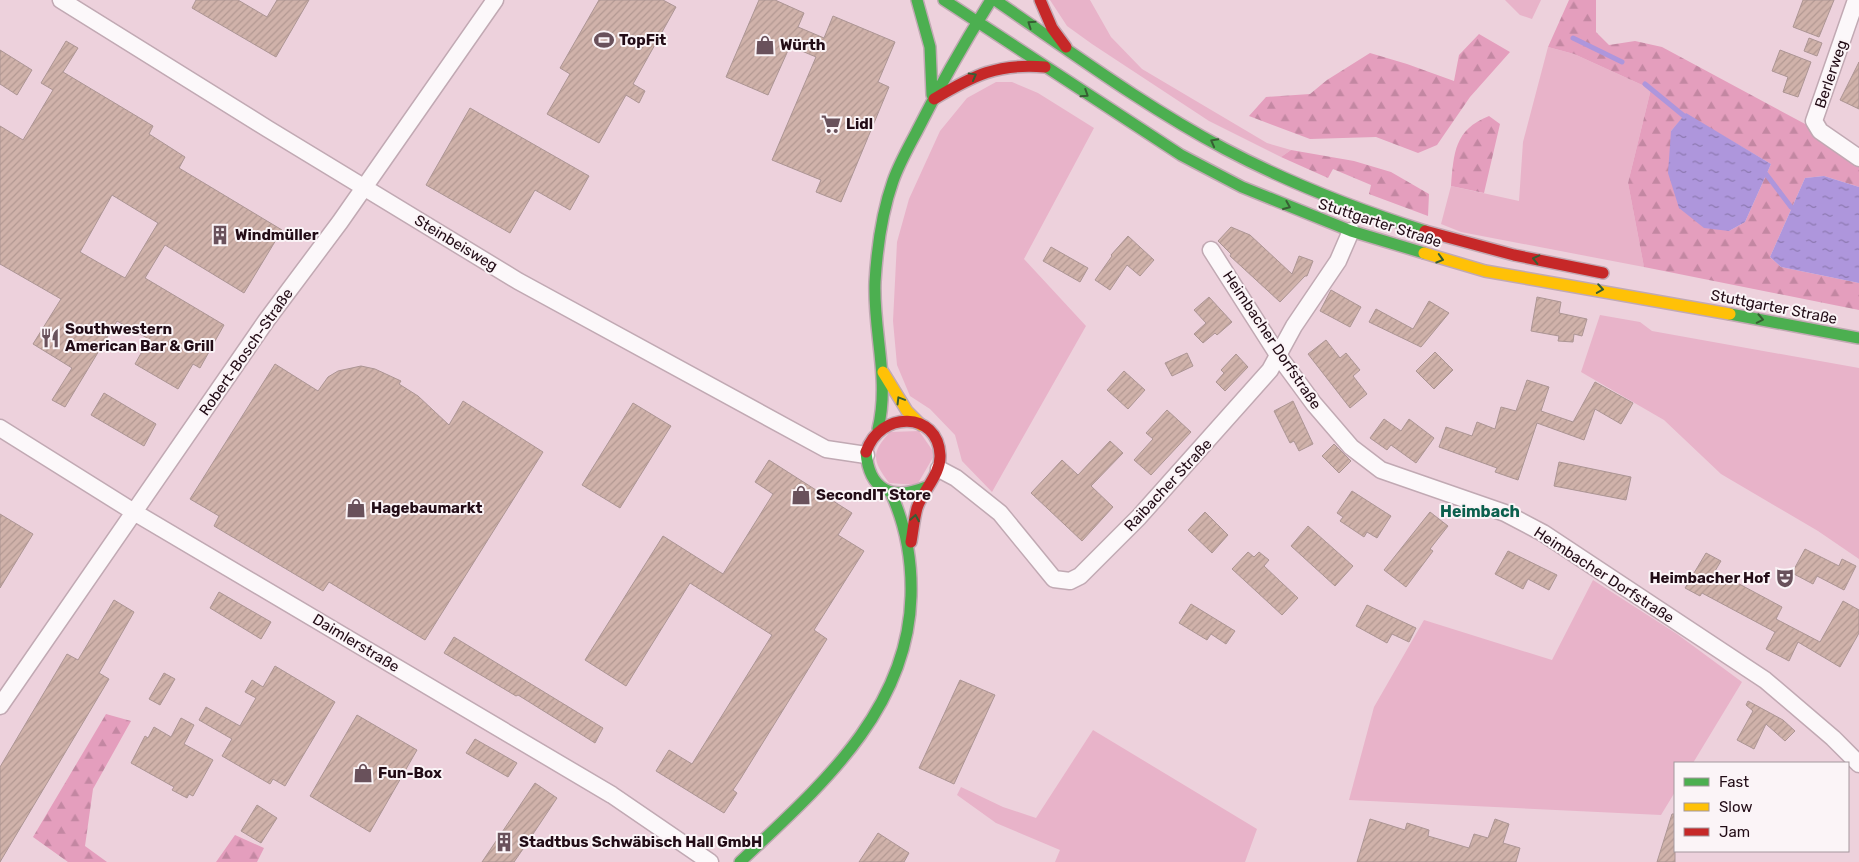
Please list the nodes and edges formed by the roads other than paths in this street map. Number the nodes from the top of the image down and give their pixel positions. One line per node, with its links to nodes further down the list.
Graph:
1 (61, 0): 13 (street, Steinbeisweg)
2 (495, 0): 13 (street, Robert-Bosch-Straße)
3 (918, 0): 11 (main road)
4 (944, 0): 8 (main road, Stuttgarter Straße)
5 (993, 0): 8 (main road); 9 (main road, Stuttgarter Straße, one-way to 5)
6 (1040, 0): 9 (main road)
7 (1856, 0): 12 (street, Berlerweg)
8 (977, 22): 10 (main road, Stuttgarter Straße); 11 (main road)
9 (1067, 48): 16 (main road, Stuttgarter Straße, one-way to 9)
10 (1044, 67): 11 (main road, one-way to 10); 14 (main road, Stuttgarter Straße, one-way to 14)
11 (931, 101): 19 (main road)
12 (1859, 158)
13 (363, 187): 23 (street, Steinbeisweg); 27 (street, Robert-Bosch-Straße)
14 (1351, 231): 17 (main road, Stuttgarter Straße, one-way to 17); 18 (street, Raibacher Straße)
15 (1210, 250): 18 (street, Heimbacher Dorfstraße)
16 (1612, 275)
17 (1859, 338)
18 (1278, 355): 24 (street, Raibacher Straße); 30 (street, Heimbacher Dorfstraße)
19 (883, 371): 20 (main road, one-way to 19); 22 (main road)
20 (921, 425): 22 (main road); 24 (main road)
21 (0, 428): 27 (street, Daimlerstraße)
22 (878, 429): 23 (main road)
23 (866, 455): 26 (main road)
24 (939, 468): 25 (main road)
25 (926, 487): 26 (main road); 28 (main road, one-way to 25)
26 (892, 493): 28 (main road)
27 (134, 512): 29 (street, Robert-Bosch-Straße); 31 (street, Daimlerstraße)
28 (910, 550): 32 (main road)
29 (0, 706)
30 (1859, 764)
31 (710, 862)
32 (740, 862)

